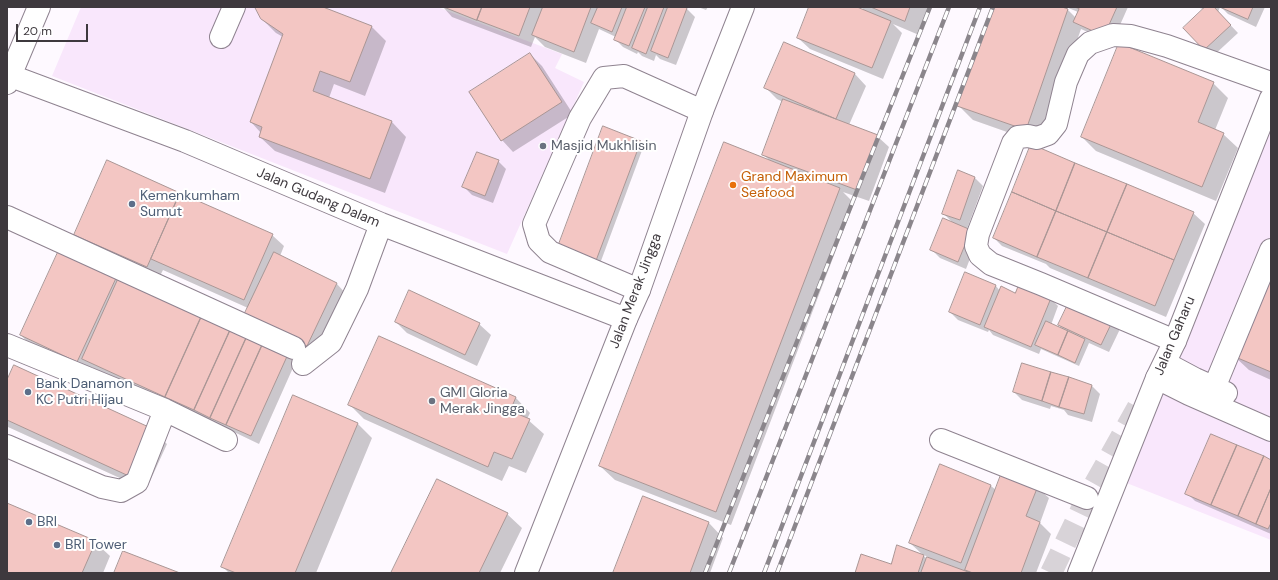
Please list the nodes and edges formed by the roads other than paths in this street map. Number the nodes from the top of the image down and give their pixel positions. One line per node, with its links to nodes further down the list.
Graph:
1 (39, 7): 5 (street)
2 (234, 7): 4 (street)
3 (743, 7): 8 (street, Jalan Merak Jingga)
4 (221, 37)
5 (9, 79): 10 (street, Jalan Gudang Dalam)
6 (1271, 83): 14 (street)
7 (1271, 98): 14 (street, Jalan Gaharu)
8 (702, 111): 12 (street, Jalan Merak Jingga); 12 (street)
9 (7, 217): 10 (street)
10 (381, 224): 13 (street, Jalan Gudang Dalam)
11 (1271, 250): 17 (street)
12 (639, 290): 13 (street, Jalan Merak Jingga)
13 (626, 319): 26 (street, Jalan Merak Jingga)
14 (1175, 341): 16 (street, Jalan Gaharu)
15 (7, 345): 18 (street)
16 (1161, 370): 17 (street); 19 (street); 27 (street, Jalan Gaharu)
17 (1214, 388): 19 (street)
18 (164, 410): 22 (street); 24 (street)
19 (1248, 411): 20 (street); 21 (street)
20 (1271, 414)
21 (1271, 430)
22 (226, 440)
23 (941, 440): 25 (street)
24 (7, 446)
25 (1087, 498)
26 (526, 573)
27 (1079, 573)

